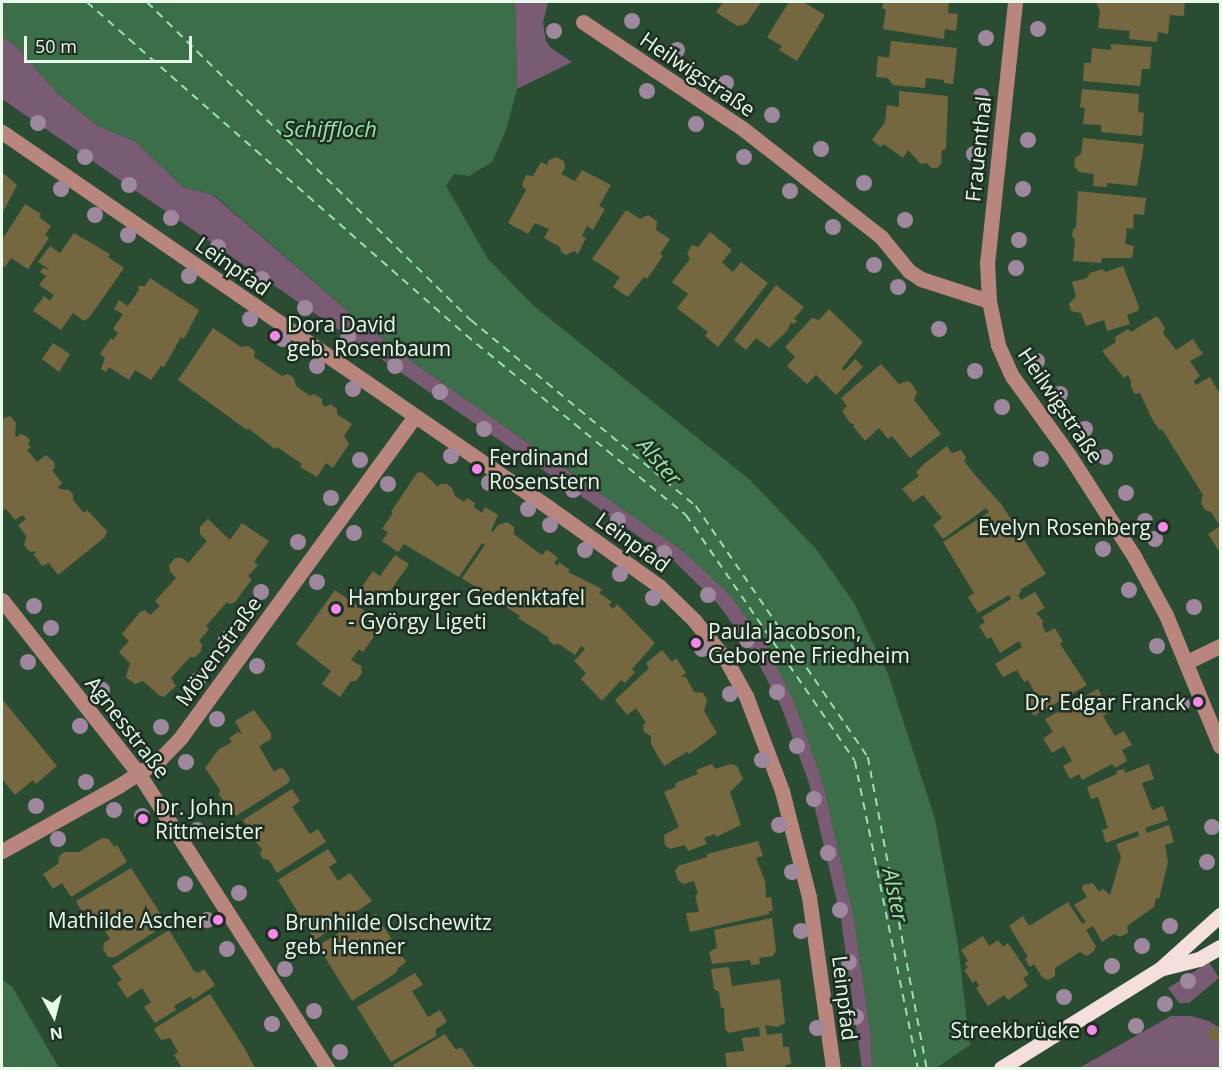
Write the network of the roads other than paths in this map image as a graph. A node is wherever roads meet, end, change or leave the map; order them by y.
1 (1015, 2) edge
2 (583, 22) dead end
3 (2, 132) edge
4 (988, 301) junction
5 (414, 417) junction
6 (2, 600) edge
7 (1221, 646) edge
8 (1187, 662) junction
9 (1221, 746) edge
10 (139, 774) junction
11 (2, 851) edge
12 (1221, 915) edge
13 (1221, 947) edge
14 (1160, 969) junction
15 (327, 1068) edge
16 (833, 1068) edge
17 (1001, 1068) edge

1 - 4 street, Frauenthal
2 - 4 street, Heilwigstraße
3 - 5 street, Leinpfad
4 - 8 street, Heilwigstraße
5 - 10 street, Mövenstraße
5 - 16 street, Leinpfad
6 - 10 street, Agnesstraße
7 - 8 street
8 - 9 street, Heilwigstraße
10 - 11 street, Mövenstraße
10 - 15 street, Agnesstraße
12 - 14 main road
13 - 14 main road
14 - 17 main road

